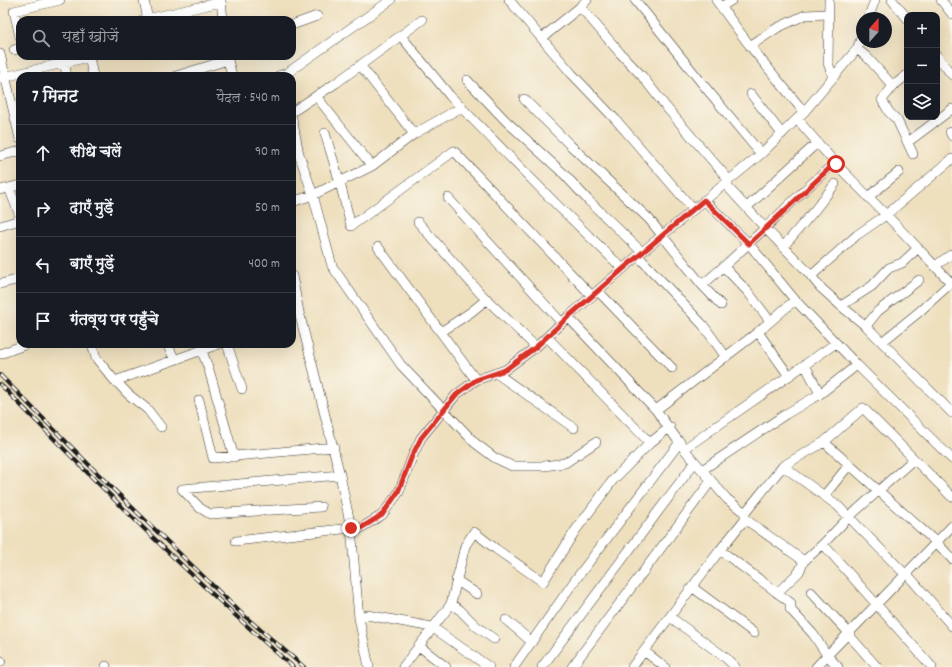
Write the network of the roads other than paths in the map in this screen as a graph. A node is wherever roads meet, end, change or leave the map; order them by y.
1 (60, 0) edge
2 (144, 0) edge
3 (391, 0) edge
4 (509, 0) edge
5 (587, 0) edge
6 (635, 0) edge
7 (732, 0) edge
8 (829, 0) edge
9 (875, 0) edge
10 (892, 0) edge
11 (941, 0) edge
12 (221, 1) edge
13 (718, 3) edge
14 (579, 8) junction
15 (870, 12) edge
16 (828, 14) junction
17 (904, 14) edge
18 (952, 14) edge
19 (146, 16) edge
20 (163, 16) edge
21 (223, 16) edge
22 (317, 16) dead end
23 (16, 20) edge
24 (422, 20) dead end
25 (296, 24) edge
26 (401, 36) junction
27 (542, 38) junction
28 (750, 46) junction
29 (857, 49) joint
30 (0, 54) edge
31 (73, 60) edge
32 (91, 60) edge
33 (221, 60) edge
34 (228, 60) edge
35 (940, 60) edge
36 (64, 62) junction
37 (360, 65) junction
38 (39, 72) edge
39 (65, 72) edge
40 (93, 72) edge
41 (187, 72) edge
42 (231, 72) edge
43 (288, 72) edge
44 (952, 74) edge
45 (16, 75) edge
46 (3, 77) edge
47 (833, 77) junction
48 (904, 77) edge
49 (467, 80) dead end
50 (893, 86) junction
51 (751, 94) dead end
52 (316, 96) junction
53 (524, 99) dead end
54 (462, 108) junction
55 (296, 109) edge
56 (952, 109) edge
57 (804, 112) junction
58 (797, 119) junction
59 (16, 124) edge
60 (325, 133) dead end
61 (414, 134) junction
62 (782, 134) junction
63 (912, 138) dead end
64 (296, 139) edge
65 (818, 143) junction
66 (16, 152) edge
67 (761, 154) junction
68 (913, 154) dead end
69 (0, 156) edge
70 (952, 159) edge
71 (835, 163) junction
72 (372, 166) junction
73 (899, 172) dead end
74 (727, 182) junction
75 (340, 183) junction
76 (835, 184) dead end
77 (16, 186) edge
78 (4, 189) edge
79 (313, 195) junction
80 (868, 197) junction
81 (448, 198) dead end
82 (704, 200) junction
83 (296, 201) edge
84 (747, 207) junction
85 (16, 209) edge
86 (693, 209) junction
87 (886, 215) junction
88 (16, 221) edge
89 (418, 222) dead end
90 (0, 226) edge
91 (765, 228) junction
92 (662, 236) junction
93 (749, 244) junction
94 (378, 247) dead end
95 (783, 247) junction
96 (918, 248) junction
97 (640, 254) junction
98 (952, 254) edge
99 (935, 266) junction
100 (724, 267) junction
101 (623, 269) junction
102 (811, 276) junction
103 (16, 280) edge
104 (919, 280) dead end
105 (952, 283) edge
106 (0, 284) edge
107 (702, 285) junction
108 (595, 294) junction
109 (486, 299) junction
110 (795, 300) junction
111 (721, 305) dead end
112 (841, 306) junction
113 (296, 314) edge
114 (565, 320) junction
115 (770, 321) junction
116 (866, 326) junction
117 (441, 332) junction
118 (758, 332) junction
119 (547, 337) junction
120 (882, 342) junction
121 (836, 343) junction
122 (536, 347) junction
123 (16, 348) edge
124 (93, 348) edge
125 (169, 348) edge
126 (209, 348) edge
127 (228, 348) edge
128 (202, 351) junction
129 (0, 354) edge
130 (726, 357) junction
131 (175, 360) junction
132 (805, 365) junction
133 (857, 365) junction
134 (672, 368) dead end
135 (496, 373) junction
136 (789, 376) junction
137 (115, 380) junction
138 (476, 380) junction
139 (242, 389) dead end
140 (820, 394) junction
141 (199, 400) dead end
142 (444, 410) junction
143 (656, 410) junction
144 (951, 410) edge
145 (161, 427) dead end
146 (670, 427) junction
147 (574, 428) dead end
148 (596, 442) dead end
149 (824, 442) junction
150 (650, 443) junction
151 (682, 446) junction
152 (334, 447) junction
153 (234, 457) junction
154 (914, 459) junction
155 (952, 459) edge
156 (696, 462) junction
157 (849, 465) junction
158 (783, 466) junction
159 (702, 470) junction
160 (340, 475) junction
161 (711, 481) junction
162 (878, 491) junction
163 (824, 496) junction
164 (952, 497) edge
165 (321, 507) dead end
166 (745, 516) junction
167 (849, 517) junction
168 (952, 526) edge
169 (351, 531) junction
170 (236, 541) dead end
171 (936, 542) junction
172 (824, 544) junction
173 (720, 550) junction
174 (952, 559) edge
175 (804, 561) junction
176 (906, 573) junction
177 (456, 580) junction
178 (692, 587) junction
179 (811, 592) dead end
180 (777, 593) junction
181 (477, 594) dead end
182 (451, 604) junction
183 (877, 604) junction
184 (670, 617) junction
185 (359, 618) junction
186 (506, 620) dead end
187 (952, 626) edge
188 (432, 627) junction
189 (754, 633) dead end
190 (848, 633) junction
191 (494, 639) dead end
192 (532, 642) junction
193 (419, 646) junction
194 (644, 651) junction
195 (827, 655) junction
196 (405, 666) edge
197 (369, 667) edge
198 (446, 667) edge
199 (489, 667) edge
200 (514, 667) edge
201 (542, 667) edge
202 (572, 667) edge
203 (632, 667) edge
204 (665, 667) edge
205 (735, 667) edge
206 (816, 667) edge
207 (838, 667) edge
208 (877, 667) edge
209 (932, 667) edge

1 - 23 street
2 - 19 street
3 - 43 street
4 - 27 street
5 - 14 street
6 - 67 street
7 - 13 street
8 - 16 street
9 - 15 street
10 - 17 street
11 - 18 street
12 - 20 street
12 - 21 street
13 - 28 street
14 - 27 street
14 - 74 street
16 - 28 street
16 - 47 street
22 - 25 street
24 - 26 street
26 - 37 street
26 - 54 street
27 - 86 street
28 - 57 street
29 - 47 street
29 - 50 street
30 - 46 street
31 - 36 street
32 - 40 street
33 - 41 street
34 - 42 street
35 - 44 street
36 - 38 street
36 - 39 street
37 - 52 street
37 - 61 street
45 - 46 street
46 - 59 street
47 - 57 street
48 - 50 street
49 - 97 street
50 - 68 street
51 - 62 street
52 - 55 street
52 - 72 street
53 - 92 street
54 - 61 street
54 - 101 street
56 - 63 street
57 - 58 street
58 - 62 street
58 - 65 street
60 - 75 street
61 - 72 street
62 - 67 street
64 - 79 street
65 - 71 street
65 - 84 street
66 - 69 street
67 - 74 street
70 - 87 street
71 - 80 street
71 - 91 street
72 - 75 street
73 - 80 street
74 - 82 street
74 - 84 street
75 - 79 street
75 - 108 street
76 - 95 street
77 - 78 street
78 - 85 street
79 - 83 street
79 - 142 street
80 - 87 street
81 - 114 street
82 - 86 street
82 - 93 street
84 - 91 street
86 - 92 street
87 - 96 street
87 - 102 street
88 - 90 street
89 - 109 street
91 - 93 street
91 - 95 street
92 - 97 street
92 - 107 street
93 - 100 street
93 - 110 street
94 - 117 street
95 - 102 street
96 - 99 street
96 - 112 street
97 - 101 street
97 - 130 street
98 - 99 street
99 - 105 street
100 - 107 street
100 - 115 street
101 - 108 street
102 - 112 street
103 - 106 street
104 - 116 street
105 - 120 street
107 - 111 street
108 - 114 street
108 - 134 street
109 - 117 street
109 - 122 street
110 - 115 street
110 - 121 street
112 - 116 street
113 - 152 street
114 - 119 street
114 - 143 street
115 - 118 street
116 - 120 street
117 - 138 street
118 - 130 street
118 - 136 street
119 - 122 street
119 - 150 street
120 - 144 street
121 - 132 street
121 - 133 street
122 - 135 street
123 - 129 street
124 - 137 street
125 - 131 street
126 - 128 street
127 - 139 street
128 - 131 street
128 - 153 street
130 - 143 street
131 - 137 street
132 - 136 street
132 - 140 street
133 - 140 street
133 - 155 street
135 - 138 street
135 - 147 street
136 - 151 street
137 - 145 street
138 - 142 street
140 - 159 street
141 - 153 street
142 - 148 street
142 - 169 street
143 - 146 street
146 - 150 street
146 - 151 street
149 - 154 street
149 - 157 street
149 - 158 street
150 - 177 street
151 - 156 street
151 - 192 street
152 - 153 street
152 - 160 street
154 - 162 street
154 - 164 street
156 - 159 street
156 - 201 street
157 - 162 street
157 - 163 street
158 - 163 street
158 - 166 street
159 - 161 street
160 - 165 street
160 - 169 street
161 - 166 street
161 - 202 street
162 - 167 street
162 - 171 street
163 - 167 street
166 - 173 street
166 - 175 street
167 - 172 street
167 - 176 street
168 - 171 street
169 - 170 street
169 - 185 street
171 - 174 street
171 - 176 street
172 - 175 street
172 - 183 street
173 - 178 street
173 - 180 street
175 - 180 street
176 - 183 street
176 - 187 street
177 - 181 street
177 - 182 street
178 - 184 street
178 - 189 street
179 - 190 street
180 - 195 street
182 - 188 street
182 - 191 street
183 - 190 street
183 - 209 street
184 - 194 street
184 - 205 street
185 - 188 street
185 - 197 street
186 - 192 street
188 - 193 street
188 - 199 street
190 - 195 street
190 - 208 street
192 - 200 street
193 - 196 street
193 - 198 street
194 - 203 street
194 - 204 street
195 - 206 street
195 - 207 street

